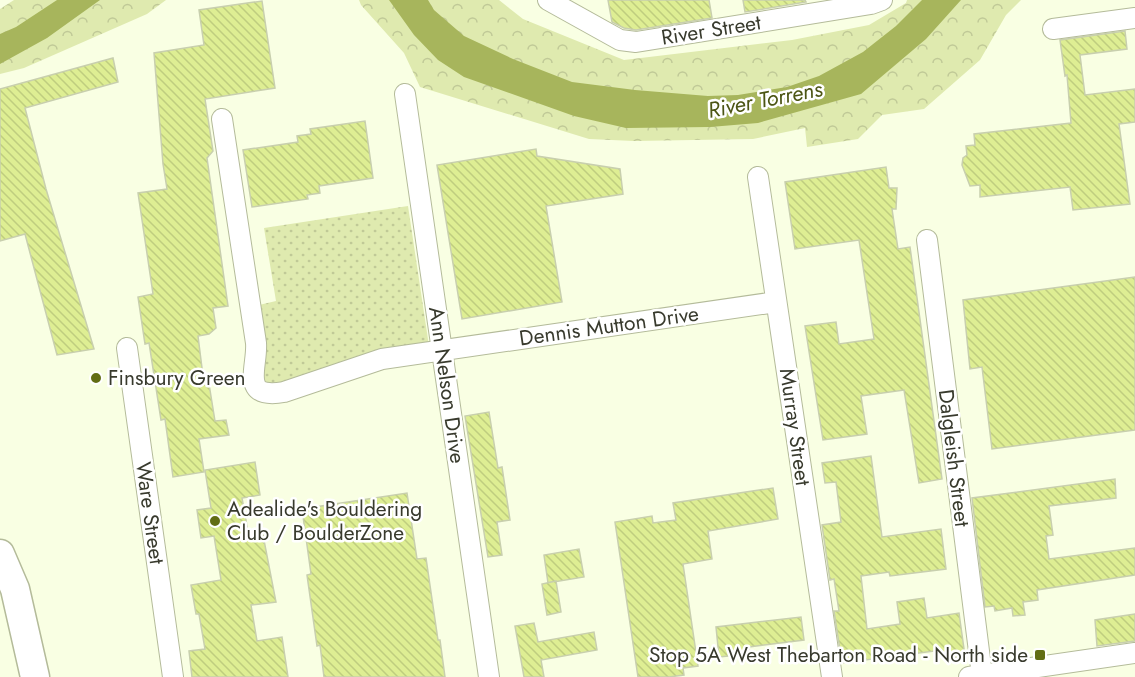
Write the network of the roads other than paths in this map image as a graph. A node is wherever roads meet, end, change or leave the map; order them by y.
1 (548, 0) edge
2 (882, 0) edge
3 (1135, 18) edge
4 (1053, 29) dead end
5 (405, 94) dead end
6 (222, 118) dead end
7 (758, 177) dead end
8 (927, 240) dead end
9 (776, 302) junction
10 (127, 348) dead end
11 (442, 350) junction
12 (0, 554) edge
13 (1135, 653) edge
14 (1012, 674) edge
15 (975, 676) edge
16 (35, 677) edge
17 (173, 677) edge
18 (489, 677) edge
19 (832, 677) edge

1 - 2 street, River Street
3 - 4 street
5 - 11 street, Ann Nelson Drive
6 - 11 street, Dennis Mutton Drive
7 - 9 street, Murray Street
8 - 15 street, Dalgleish Street
9 - 11 street, Dennis Mutton Drive
9 - 19 street, Murray Street
10 - 17 street, Ware Street
11 - 18 street, Ann Nelson Drive
12 - 16 highway
13 - 14 street
14 - 15 street

